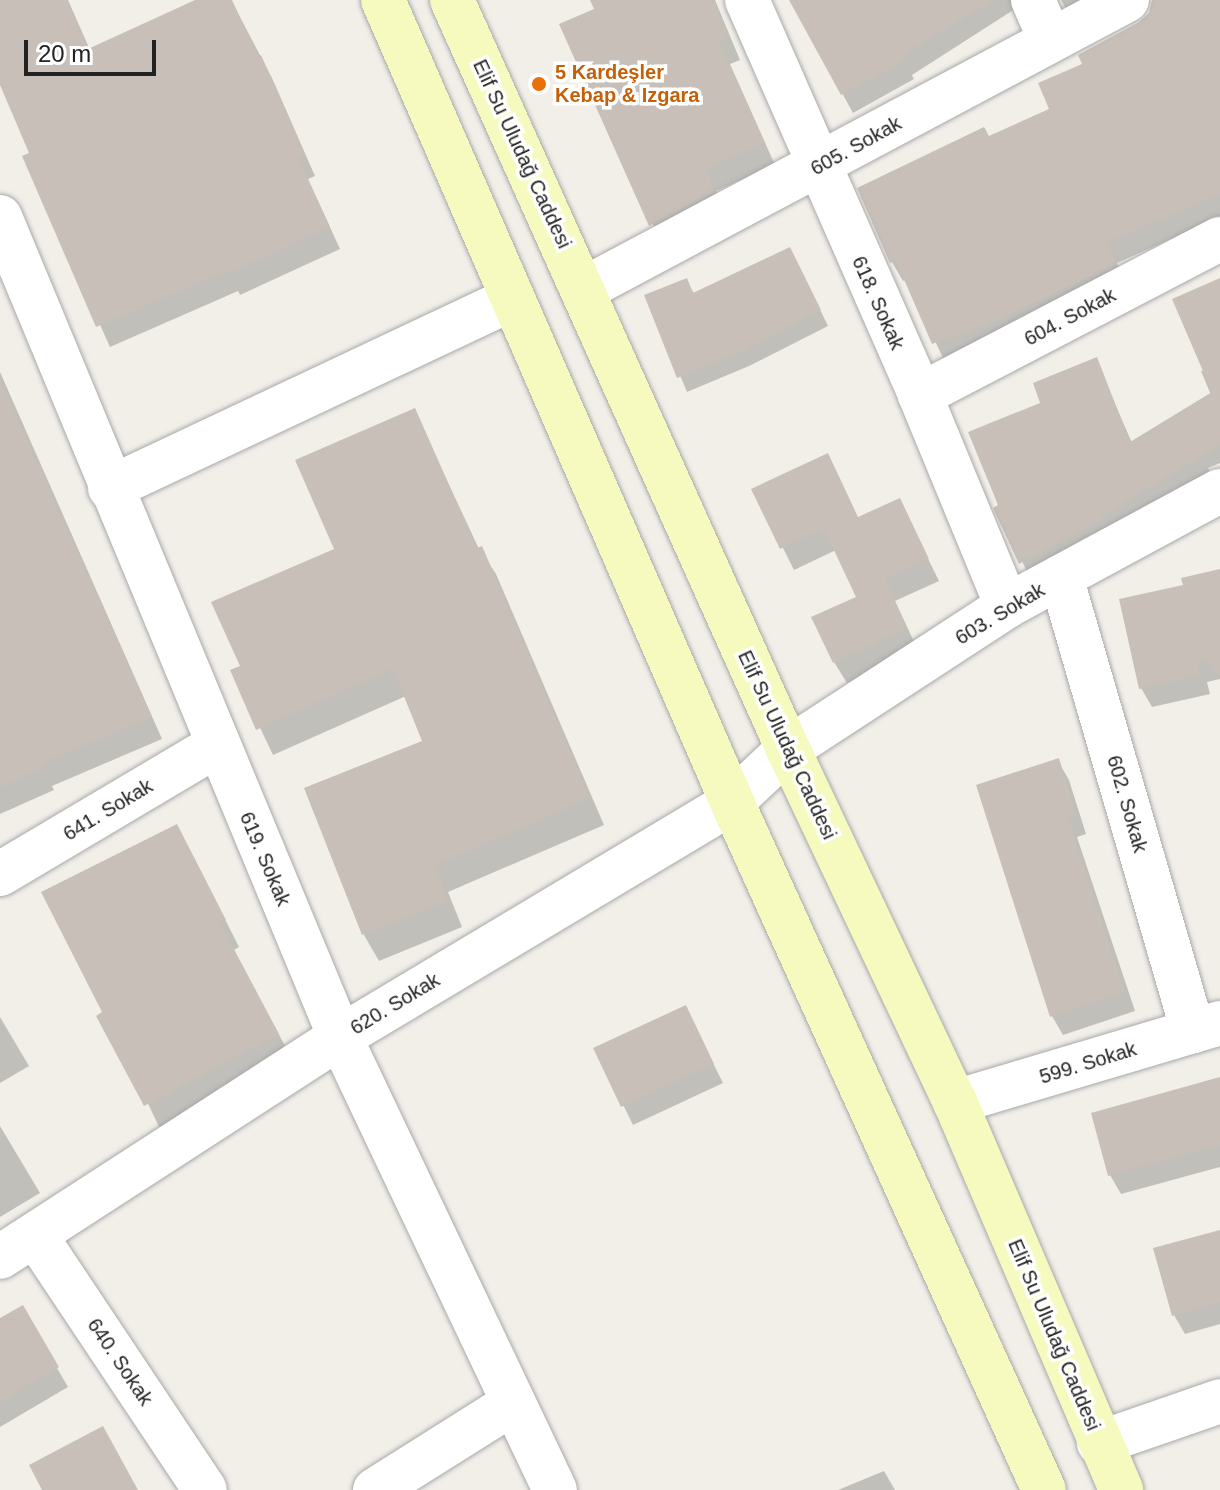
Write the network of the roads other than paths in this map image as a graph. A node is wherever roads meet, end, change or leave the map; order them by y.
1 (383, 0) edge
2 (452, 0) edge
3 (747, 0) edge
4 (1033, 0) edge
5 (1127, 0) edge
6 (1050, 39) junction
7 (818, 167) junction
8 (0, 217) edge
9 (1220, 239) edge
10 (584, 289) junction
11 (511, 299) junction
12 (920, 395) junction
13 (110, 488) junction
14 (1220, 491) edge
15 (1061, 577) junction
16 (1007, 606) junction
17 (217, 745) junction
18 (788, 749) junction
19 (732, 802) junction
20 (0, 874) edge
21 (1206, 1027) edge
22 (340, 1037) junction
23 (955, 1102) junction
24 (18, 1246) edge
25 (1220, 1401) edge
26 (513, 1403) junction
27 (1099, 1443) junction
28 (205, 1490) edge
29 (375, 1490) edge
30 (555, 1490) edge
31 (1044, 1490) edge
32 (1121, 1490) edge

1 - 11 main road
2 - 10 main road, Elif Su Uludağ Caddesi
3 - 7 street, 618. Sokak
4 - 6 street
5 - 6 street, 605. Sokak
6 - 7 street, 605. Sokak
7 - 10 street, 605. Sokak
7 - 12 street, 618. Sokak
8 - 13 street, 619. Sokak
9 - 12 street, 604. Sokak
10 - 18 main road, Elif Su Uludağ Caddesi
11 - 13 street
11 - 19 main road
12 - 16 street, 618. Sokak
13 - 17 street, 619. Sokak
14 - 15 street, 603. Sokak
15 - 16 street, 603. Sokak
15 - 21 street, 602. Sokak
16 - 18 street, 603. Sokak
17 - 20 street, 641. Sokak
17 - 22 street, 619. Sokak
18 - 19 street, 620. Sokak
18 - 23 main road, Elif Su Uludağ Caddesi
19 - 22 street, 620. Sokak
19 - 31 main road
21 - 23 street, 599. Sokak
22 - 24 street, 620. Sokak
22 - 26 street, 619. Sokak
23 - 27 main road, Elif Su Uludağ Caddesi
24 - 28 street, 640. Sokak
25 - 27 street
26 - 29 street
26 - 30 street, 619. Sokak
27 - 32 main road, Elif Su Uludağ Caddesi

